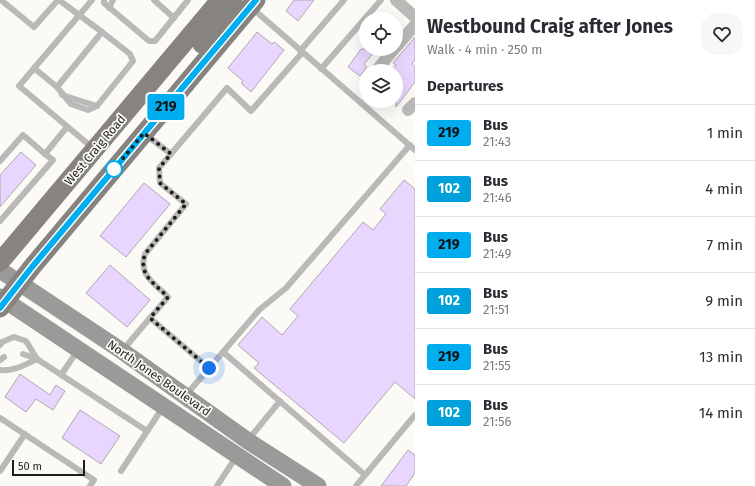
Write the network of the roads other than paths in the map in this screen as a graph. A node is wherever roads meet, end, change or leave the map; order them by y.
1 (1, 0) edge
2 (59, 0) edge
3 (92, 0) edge
4 (104, 0) edge
5 (113, 0) edge
6 (154, 0) edge
7 (188, 0) edge
8 (220, 0) edge
9 (344, 0) edge
10 (381, 0) edge
11 (396, 0) edge
12 (247, 2) edge
13 (109, 8) junction
14 (79, 15) junction
15 (415, 16) edge
16 (174, 18) junction
17 (415, 25) edge
18 (102, 32) junction
19 (403, 39) edge
20 (301, 52) junction
21 (388, 56) edge
22 (382, 64) edge
23 (34, 68) junction
24 (321, 69) junction
25 (57, 87) junction
26 (67, 127) junction
27 (144, 133) junction
28 (413, 148) edge
29 (95, 150) junction
30 (45, 154) junction
31 (171, 154) junction
32 (0, 161) edge
33 (0, 221) edge
34 (0, 262) edge
35 (0, 270) edge
36 (19, 283) junction
37 (2, 302) edge
38 (150, 318) junction
39 (0, 345) edge
40 (78, 350) junction
41 (122, 351) junction
42 (223, 352) junction
43 (23, 354) dead end
44 (37, 359) junction
45 (209, 368) junction
46 (0, 370) edge
47 (62, 375) junction
48 (185, 396) junction
49 (280, 401) junction
50 (163, 407) junction
51 (415, 416) edge
52 (0, 418) edge
53 (147, 431) junction
54 (24, 434) junction
55 (248, 441) junction
56 (237, 456) junction
57 (0, 471) edge
58 (121, 471) dead end
59 (365, 475) junction
60 (90, 486) edge
61 (217, 486) edge
62 (283, 486) edge
63 (318, 486) edge
64 (356, 486) edge

1 - 2 lane
2 - 14 lane
3 - 14 lane
4 - 13 lane
5 - 13 lane
6 - 16 lane
7 - 16 lane
8 - 29 main road, West Craig Road
9 - 20 lane
10 - 24 lane
11 - 15 street
12 - 20 lane
12 - 27 main road
13 - 16 lane
14 - 18 lane
14 - 23 lane
17 - 19 street
18 - 25 lane
18 - 25 lane
20 - 24 lane
20 - 31 lane
21 - 22 street
23 - 25 lane
23 - 26 lane
24 - 28 lane
26 - 29 lane
26 - 30 lane
27 - 31 lane
27 - 36 main road
28 - 42 lane
29 - 34 main road, West Craig Road
30 - 32 lane
30 - 33 lane
31 - 38 lane
35 - 36 main road, North Jones Boulevard
36 - 37 main road
36 - 41 main road, North Jones Boulevard
37 - 40 main road, North Jones Boulevard
38 - 41 lane
38 - 45 lane
39 - 44 lane
40 - 47 lane
40 - 50 main road, North Jones Boulevard
41 - 48 main road, North Jones Boulevard
42 - 45 lane
42 - 49 lane
43 - 44 lane
44 - 46 lane
44 - 47 lane
45 - 48 lane
47 - 53 lane
48 - 55 main road, North Jones Boulevard
49 - 55 lane
49 - 59 lane
50 - 53 lane
50 - 56 main road, North Jones Boulevard
51 - 59 lane
52 - 54 lane
53 - 58 lane
54 - 57 lane
54 - 60 lane
55 - 56 main road
55 - 63 main road, North Jones Boulevard
56 - 61 lane
56 - 62 main road, North Jones Boulevard
59 - 64 lane

